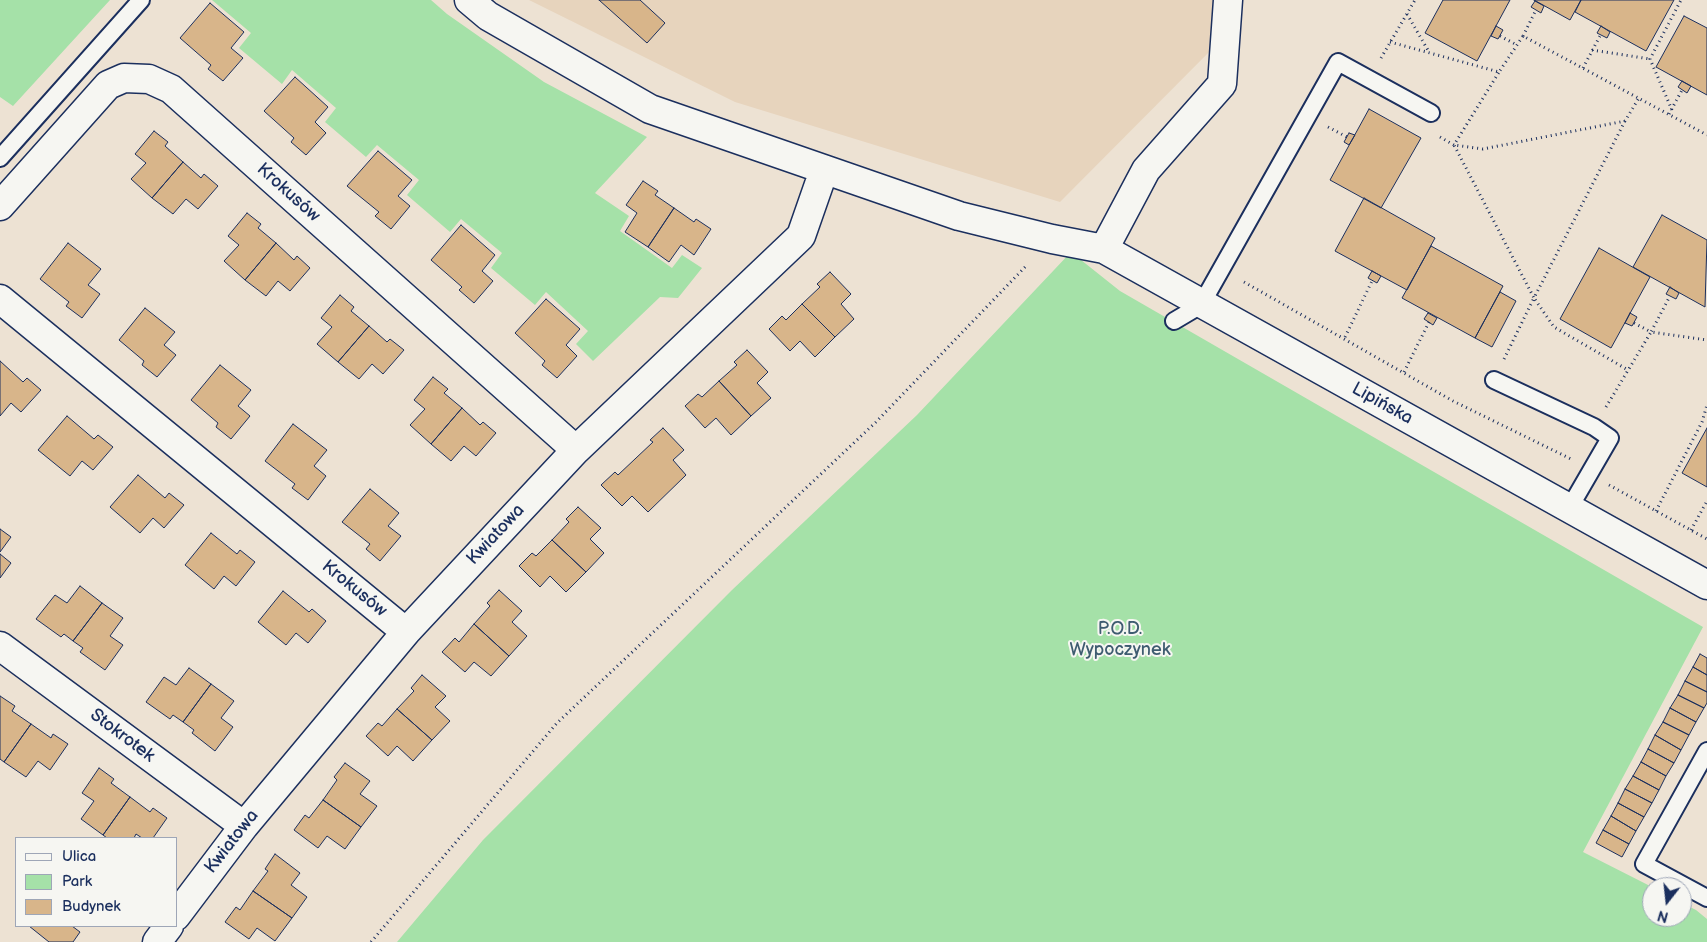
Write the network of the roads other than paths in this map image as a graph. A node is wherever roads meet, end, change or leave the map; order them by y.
1 (142, 0) edge
2 (469, 0) edge
3 (1228, 0) edge
4 (1430, 113) dead end
5 (0, 158) edge
6 (824, 170) junction
7 (0, 206) edge
8 (1104, 250) junction
9 (0, 299) edge
10 (1201, 305) junction
11 (1174, 322) dead end
12 (1494, 380) road end
13 (576, 450) junction
14 (1570, 507) junction
15 (1707, 585) edge
16 (406, 632) junction
17 (0, 646) edge
18 (1706, 754) edge
19 (244, 826) junction
20 (1707, 898) edge
21 (178, 913) edge
22 (168, 927) edge
23 (157, 942) edge

1 - 5 lane
2 - 6 street, Lipińska
3 - 8 street
4 - 10 lane
6 - 8 street, Lipińska
6 - 13 street, Kwiatowa
7 - 13 street, Krokusów
8 - 10 street, Lipińska
9 - 16 street, Krokusów
10 - 11 lane
10 - 14 street, Lipińska
12 - 14 lane
13 - 16 street, Kwiatowa
14 - 15 street, Lipińska
16 - 19 street, Kwiatowa
17 - 19 street, Stokrotek
18 - 20 lane
19 - 21 street, Kwiatowa
22 - 23 street

